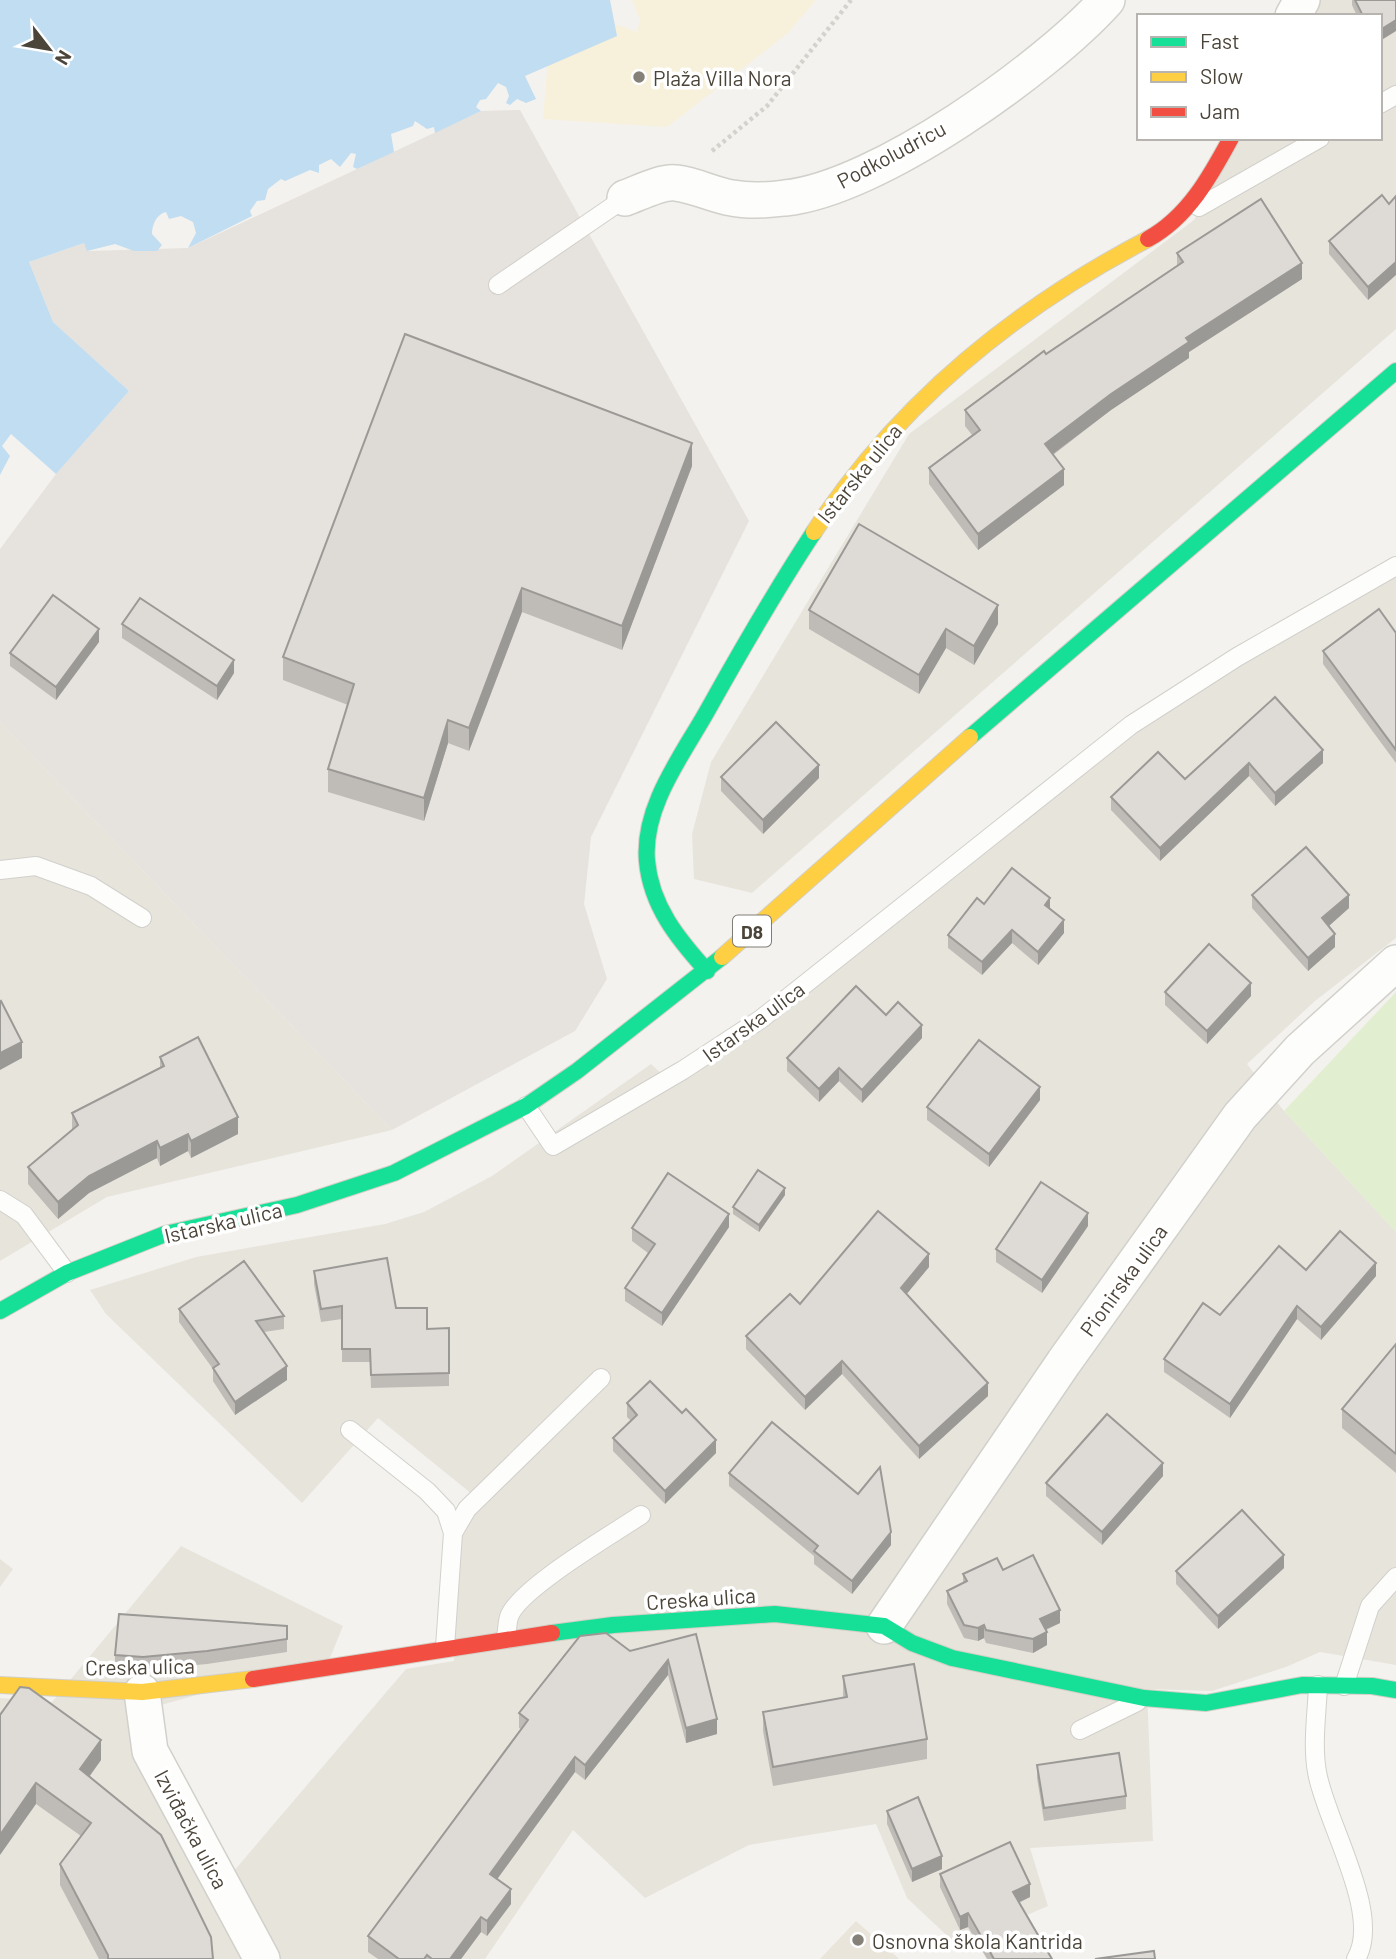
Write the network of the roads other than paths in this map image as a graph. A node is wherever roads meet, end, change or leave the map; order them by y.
1 (1107, 0) edge
2 (1230, 140) edge
3 (1317, 140) edge
4 (625, 198) joint
5 (1175, 221) junction
6 (498, 285) dead end
7 (1396, 371) edge
8 (1396, 566) edge
9 (0, 870) edge
10 (142, 918) dead end
11 (1396, 963) edge
12 (707, 971) junction
13 (526, 1106) junction
14 (0, 1200) edge
15 (67, 1273) junction
16 (0, 1311) edge
17 (601, 1378) dead end
18 (350, 1430) dead end
19 (641, 1516) dead end
20 (453, 1533) junction
21 (1396, 1577) edge
22 (884, 1626) junction
23 (506, 1639) junction
24 (445, 1647) junction
25 (0, 1685) edge
26 (1318, 1685) junction
27 (1344, 1686) junction
28 (1396, 1690) edge
29 (142, 1692) junction
30 (1144, 1698) junction
31 (1080, 1730) dead end
32 (262, 1959) edge
33 (1356, 1959) edge

1 - 4 street, Podkoludricu
2 - 5 street
3 - 5 lane, Istarska ulica
4 - 6 lane
5 - 12 street, Istarska ulica
7 - 12 street, Istarska ulica / D8
8 - 13 lane, Istarska ulica
9 - 10 lane
11 - 22 street, Pionirska ulica
12 - 13 street, Istarska ulica / D8
13 - 15 street, Istarska ulica / D8
14 - 15 lane
15 - 16 street, Istarska ulica / D8
17 - 20 lane
18 - 20 lane
19 - 23 lane
20 - 24 lane
21 - 27 lane
22 - 23 street, Creska ulica
22 - 30 street, Creska ulica
23 - 24 street, Creska ulica
24 - 29 street, Creska ulica
25 - 29 street, Creska ulica
26 - 27 street, Creska ulica
26 - 30 street, Creska ulica
26 - 33 lane
27 - 28 street, Creska ulica
29 - 32 street, Izviđačka ulica
30 - 31 lane

